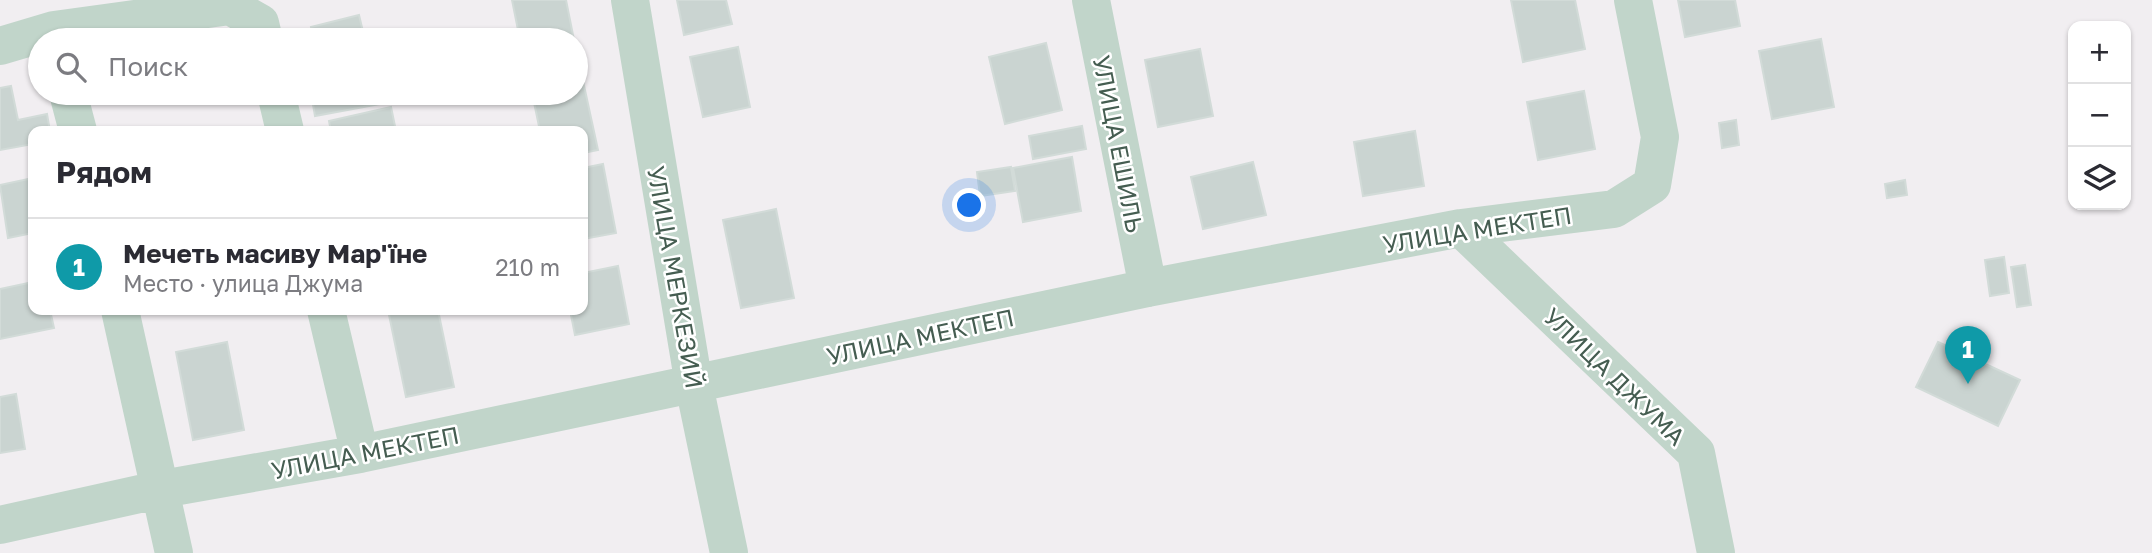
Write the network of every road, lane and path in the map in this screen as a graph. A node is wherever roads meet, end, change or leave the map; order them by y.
1 (630, 0) edge
2 (1090, 0) edge
3 (1633, 0) edge
4 (53, 24) edge
5 (261, 28) edge
6 (28, 34) edge
7 (0, 46) edge
8 (71, 105) edge
9 (279, 105) edge
10 (77, 126) edge
11 (284, 126) edge
12 (1461, 228) junction
13 (1148, 288) junction
14 (121, 315) edge
15 (327, 315) edge
16 (694, 385) junction
17 (360, 454) junction
18 (162, 489) junction
19 (0, 525) edge
20 (174, 553) edge
21 (729, 553) edge
22 (1716, 553) edge

1 - 16 street, УЛИЦА МЕРКЕЗИЙ
2 - 13 street, УЛИЦА ЕШИЛЬ
3 - 12 street, УЛИЦА МЕКТЕП
4 - 5 street
6 - 7 street
8 - 10 street
9 - 11 street
12 - 13 street, УЛИЦА МЕКТЕП
12 - 22 street, УЛИЦА ДЖУМА
13 - 16 street, УЛИЦА МЕКТЕП
14 - 18 street
15 - 17 street
16 - 17 street, УЛИЦА МЕКТЕП
16 - 21 street, УЛИЦА МЕРКЕЗИЙ
17 - 18 street, УЛИЦА МЕКТЕП
18 - 19 street, УЛИЦА МЕКТЕП
18 - 20 street

